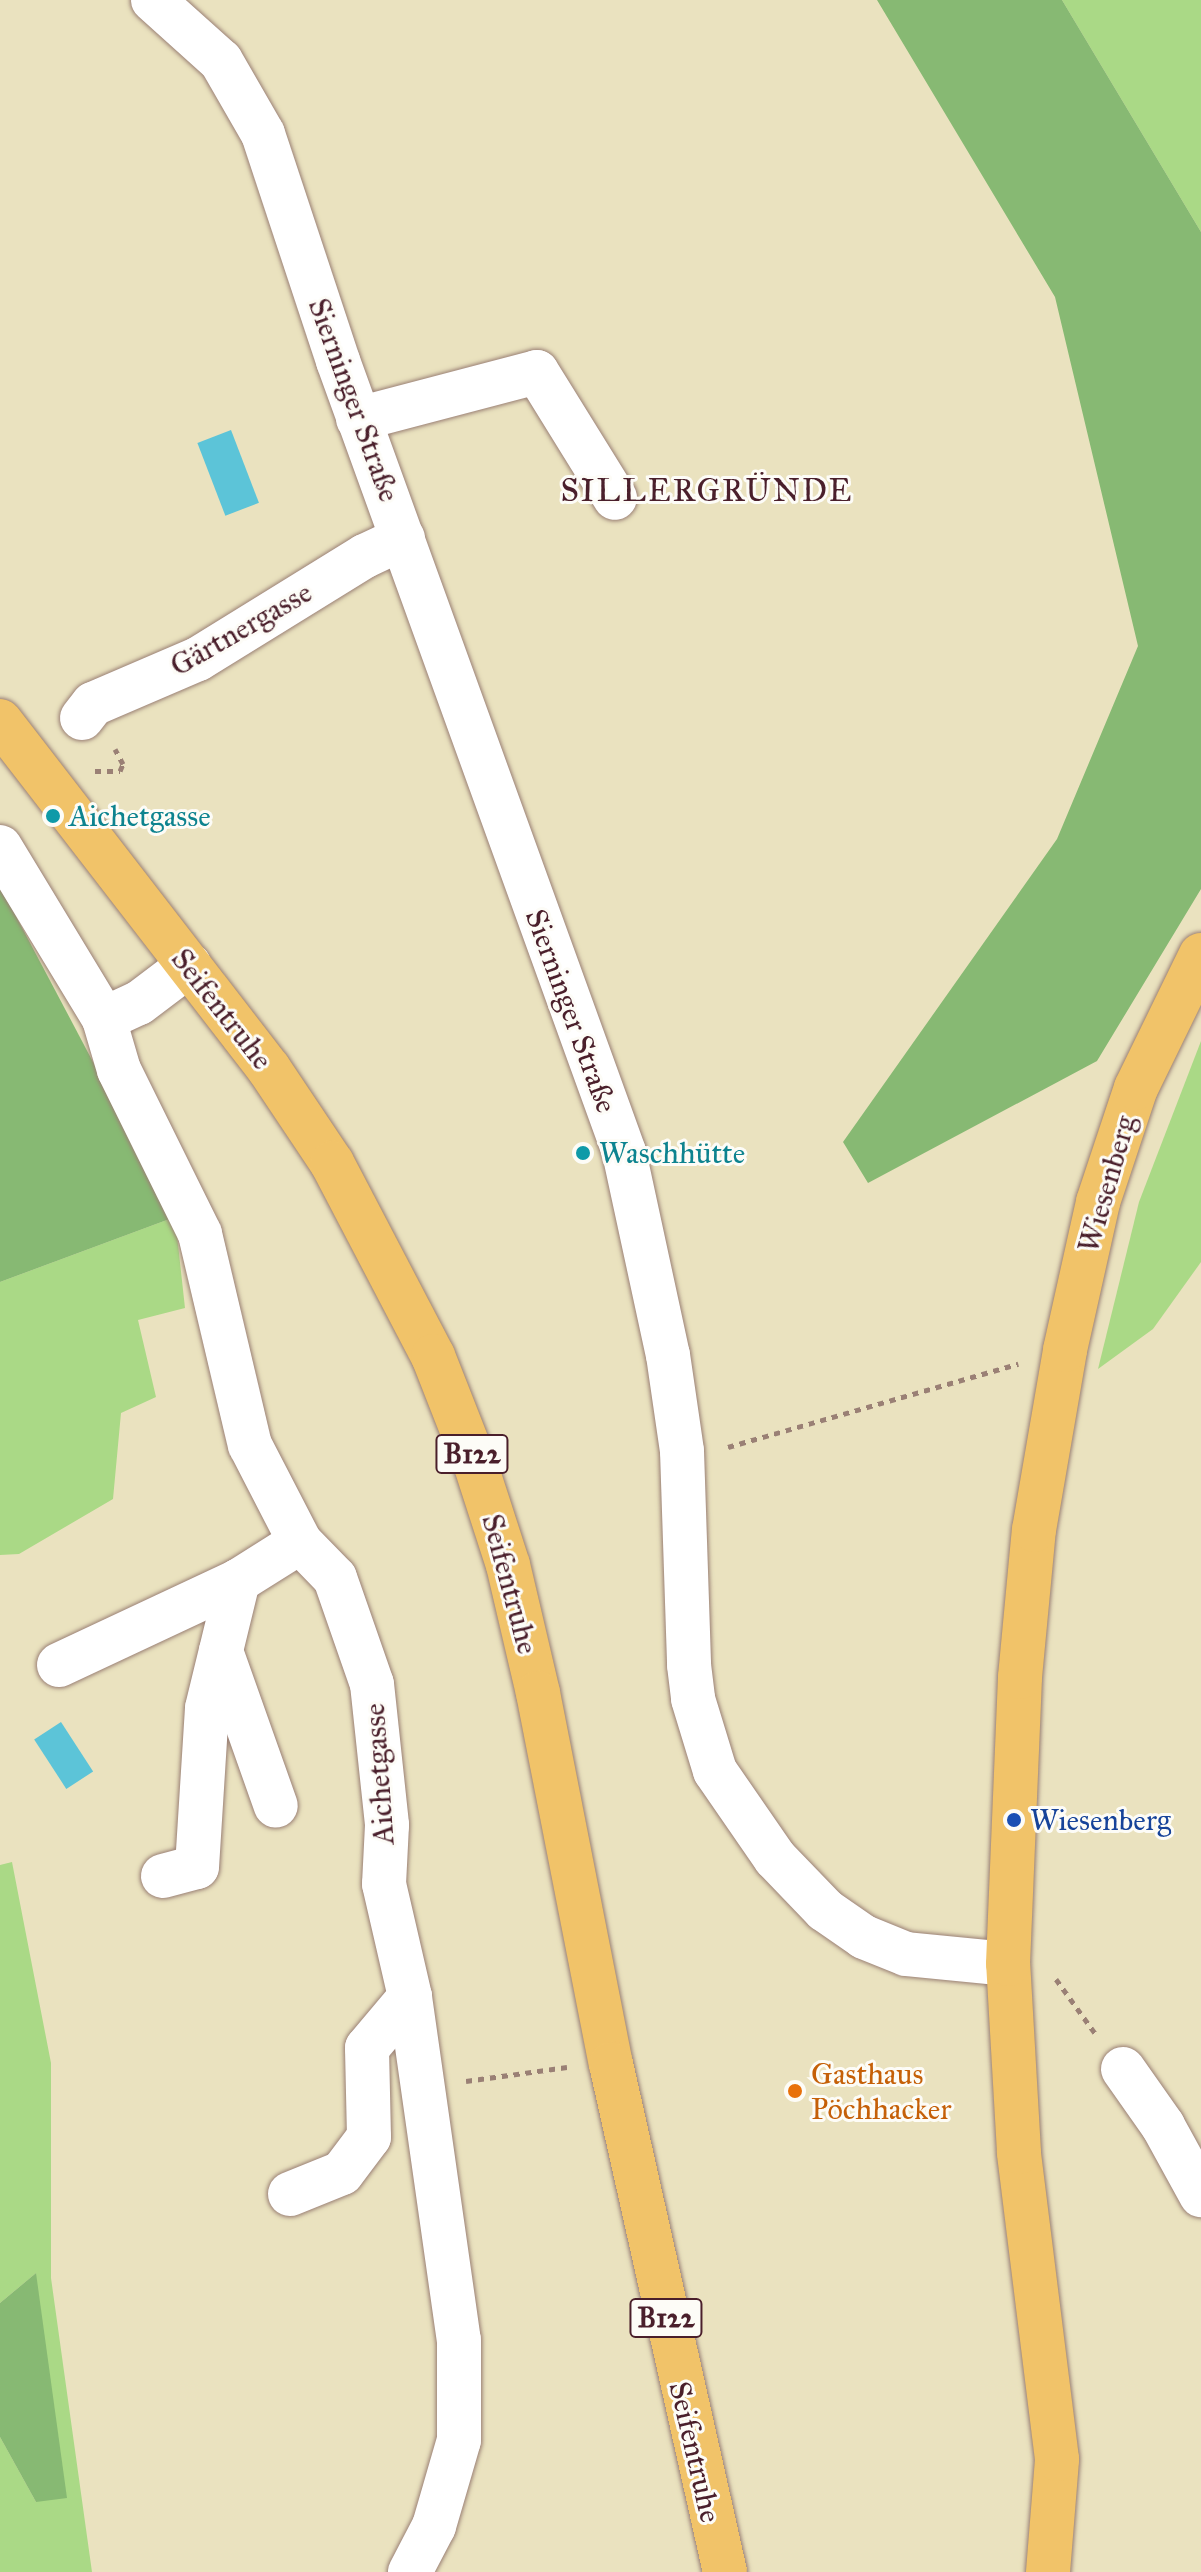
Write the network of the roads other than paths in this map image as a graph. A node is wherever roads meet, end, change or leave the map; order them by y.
1 (153, 0) edge
2 (358, 419) junction
3 (615, 498) dead end
4 (403, 538) junction
5 (82, 718) dead end
6 (0, 721) edge
7 (0, 847) edge
8 (1201, 955) edge
9 (189, 965) junction
10 (104, 1019) junction
11 (300, 1542) junction
12 (238, 1581) junction
13 (221, 1651) junction
14 (59, 1665) dead end
15 (276, 1806) dead end
16 (163, 1876) dead end
17 (1008, 1964) junction
18 (410, 1997) junction
19 (1123, 2069) road end
20 (290, 2194) dead end
21 (1201, 2195) edge
22 (410, 2572) edge
23 (725, 2572) edge
24 (1048, 2572) edge

1 - 2 street, Sierninger Straße
2 - 3 street
2 - 4 street, Sierninger Straße
4 - 5 street, Gärtnergasse
4 - 17 street, Sierninger Straße
6 - 9 main road, Seifentruhe / B122
7 - 10 street, Aichetgasse
8 - 17 main road, Wiesenberg
9 - 10 street
9 - 23 main road, Seifentruhe / B122
10 - 11 street, Aichetgasse
11 - 12 street
11 - 18 street, Aichetgasse
12 - 13 street
12 - 14 street
13 - 15 street
13 - 16 street
17 - 24 main road, Wiesenberg
18 - 20 street
18 - 22 street, Aichetgasse
19 - 21 street

